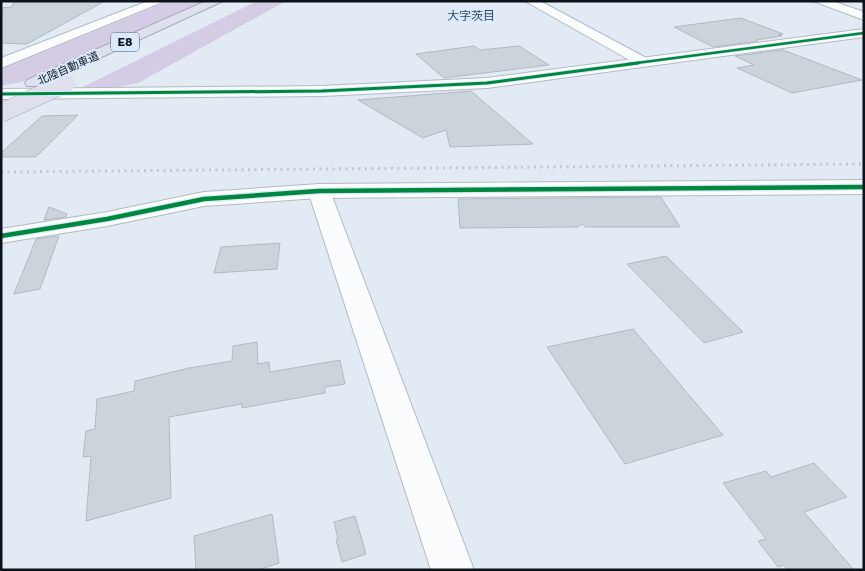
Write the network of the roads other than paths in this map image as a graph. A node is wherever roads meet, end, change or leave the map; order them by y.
1 (159, 1) edge
2 (217, 1) edge
3 (531, 1) edge
4 (819, 1) edge
5 (231, 5) dead end
6 (864, 16) edge
7 (864, 33) edge
8 (1, 63) edge
9 (645, 63) junction
10 (1, 96) edge
11 (1, 113) edge
12 (864, 188) edge
13 (319, 191) junction
14 (1, 236) edge
15 (453, 570) edge

1 - 8 street
2 - 10 highway, 北陸自動車道 / E8
3 - 9 street
4 - 6 street
5 - 11 highway, 北陸自動車道 / E8, bridge
7 - 9 street
9 - 10 street
12 - 13 street
13 - 14 street
13 - 15 street

